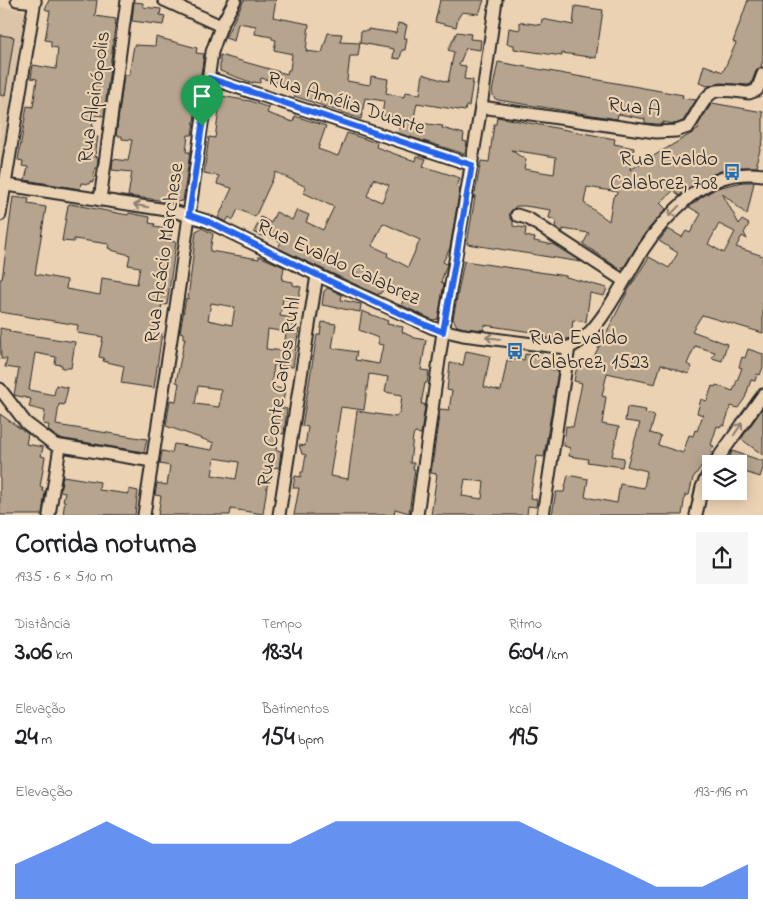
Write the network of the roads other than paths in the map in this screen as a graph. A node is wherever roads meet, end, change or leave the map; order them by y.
1 (17, 0) edge
2 (127, 0) edge
3 (164, 0) edge
4 (235, 0) edge
5 (496, 0) edge
6 (35, 1) edge
7 (221, 26) junction
8 (209, 78) junction
9 (761, 79) edge
10 (481, 107) junction
11 (472, 165) junction
12 (763, 175) edge
13 (3, 185) edge
14 (100, 200) junction
15 (0, 215) edge
16 (189, 215) junction
17 (518, 215) dead end
18 (317, 275) junction
19 (624, 281) junction
20 (443, 332) junction
21 (569, 347) junction
22 (0, 389) edge
23 (763, 396) edge
24 (60, 447) junction
25 (720, 455) edge
26 (152, 461) junction
27 (702, 487) edge
28 (49, 515) edge
29 (144, 515) edge
30 (279, 515) edge
31 (417, 515) edge
32 (543, 515) edge
33 (696, 515) edge

1 - 6 street
2 - 14 street, Rua Alpinópolis
3 - 7 street
4 - 7 street, Rua Acácio Marchese
5 - 10 street
6 - 13 street
7 - 8 street, Rua Acácio Marchese
8 - 11 street, Rua Amélia Duarte
8 - 16 street, Rua Acácio Marchese
9 - 10 street, Rua A
10 - 11 street
11 - 20 street
12 -> 19 street
13 - 14 street, Rua Evaldo Calabrez
13 - 15 street
16 -> 14 street, Rua Evaldo Calabrez
16 - 18 street, Rua Evaldo Calabrez
16 - 26 street, Rua Acácio Marchese
17 - 19 street
18 - 20 street, Rua Evaldo Calabrez
18 - 30 street, Rua Conte Carlos Ruhl
19 - 21 street
21 -> 20 street, Rua Evaldo Calabrez
20 - 31 street
21 - 32 street
22 - 24 street
25 -> 23 street
24 - 26 street
24 - 28 street
26 - 29 street, Rua Acácio Marchese
27 - 33 street

